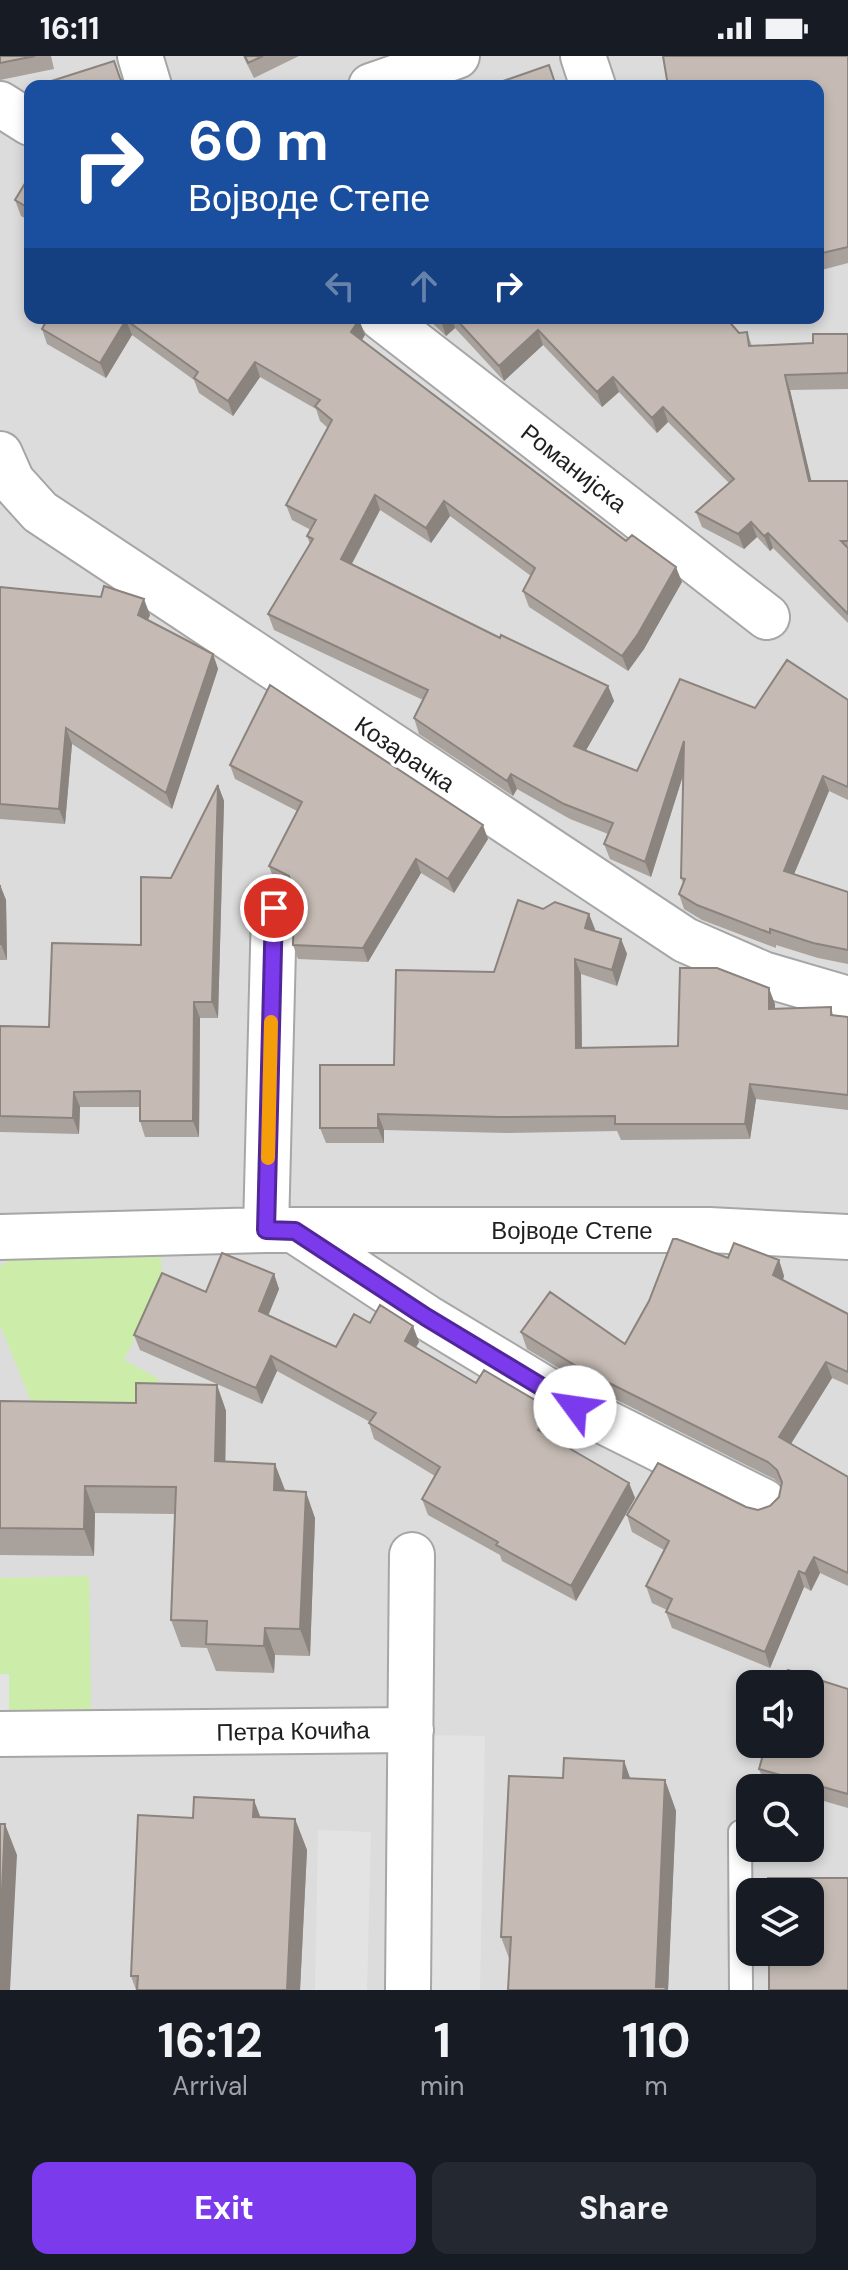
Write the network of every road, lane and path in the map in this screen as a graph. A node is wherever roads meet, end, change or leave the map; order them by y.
1 (140, 56) edge
2 (457, 56) edge
3 (583, 56) edge
4 (147, 80) edge
5 (388, 80) edge
6 (591, 80) edge
7 (0, 104) edge
8 (24, 119) edge
9 (390, 324) edge
10 (0, 454) edge
11 (767, 617) dead end
12 (274, 908) dead end
13 (848, 999) edge
14 (280, 1230) junction
15 (0, 1237) edge
16 (848, 1237) edge
17 (763, 1501) dead end
18 (412, 1555) dead end
19 (411, 1730) junction
20 (0, 1734) edge
21 (740, 1862) edge
22 (408, 1990) edge
23 (741, 1990) edge

1 - 4 street
2 - 5 street
3 - 6 street
7 - 8 street
9 - 11 street, Романијска
10 - 13 street, Козарачка
12 - 14 street
14 - 15 street, Војводе Степе
14 - 16 street, Војводе Степе
14 - 17 street
18 - 19 street
19 - 20 street, Петра Кочића
19 - 22 street
21 - 23 lane

